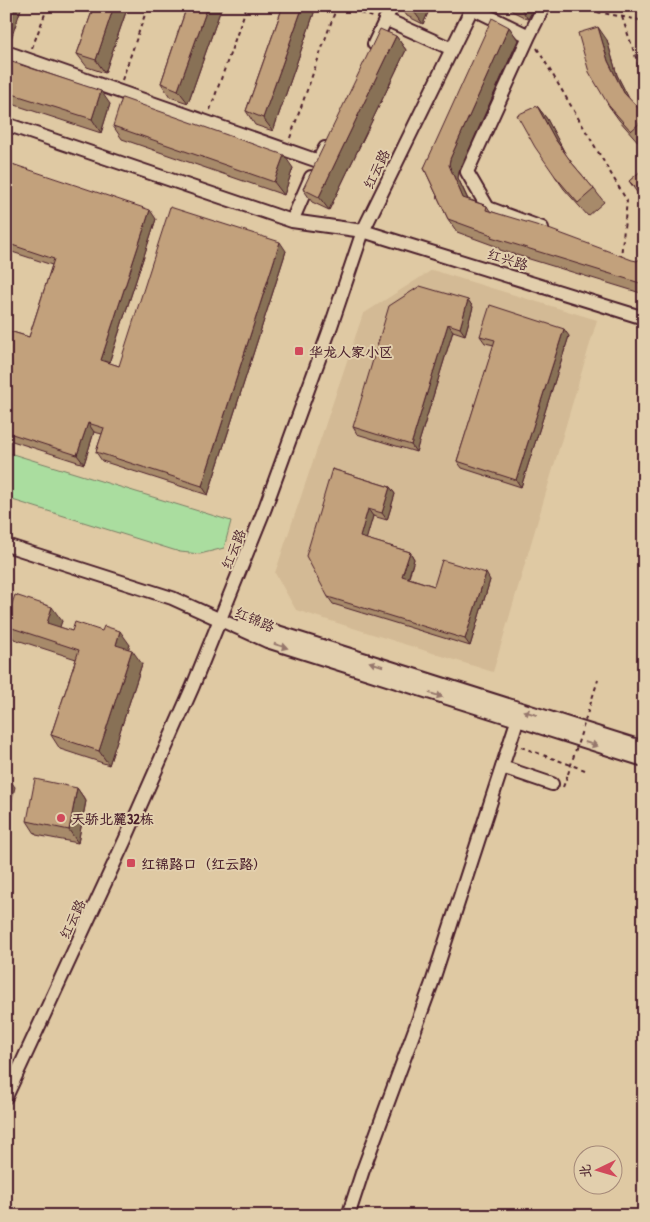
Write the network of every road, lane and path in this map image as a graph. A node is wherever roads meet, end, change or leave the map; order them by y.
1 (48, 6) edge
2 (148, 6) edge
3 (247, 6) edge
4 (337, 6) edge
5 (392, 6) edge
6 (544, 6) edge
7 (566, 6) edge
8 (473, 7) edge
9 (346, 8) edge
10 (622, 17) junction
11 (385, 20) junction
12 (644, 21) edge
13 (530, 36) junction
14 (452, 50) junction
15 (6, 52) edge
16 (368, 56) edge
17 (28, 60) junction
18 (644, 81) edge
19 (118, 91) junction
20 (206, 122) junction
21 (6, 124) edge
22 (331, 135) edge
23 (286, 150) junction
24 (318, 161) junction
25 (292, 221) junction
26 (363, 231) junction
27 (552, 232) edge
28 (621, 257) edge
29 (644, 318) edge
30 (6, 545) edge
31 (220, 621) junction
32 (598, 680) dead end
33 (517, 720) junction
34 (521, 747) dead end
35 (644, 748) edge
36 (644, 760) edge
37 (502, 767) junction
38 (585, 770) dead end
39 (568, 774) dead end
40 (552, 784) dead end
41 (6, 1097) edge
42 (348, 1216) edge

1 - 17 path
2 - 19 path
3 - 20 path
4 - 9 path
4 - 23 path
5 - 11 street
6 - 13 street
7 - 10 path
8 - 13 street
8 - 14 street, 红云路
9 - 11 path
10 - 12 path
10 - 18 path
11 - 14 street
11 - 16 street
13 - 27 street
13 - 28 path
14 - 26 street, 红云路
15 - 17 street
17 - 19 street
19 - 20 street
20 - 23 street
21 - 25 street, 红兴路
22 - 24 street
23 - 24 street
24 - 25 street
25 - 26 street, 红兴路
26 - 29 street, 红兴路
26 - 31 street, 红云路
30 - 31 street
31 -> 33 street, 红锦路
35 -> 31 street, 红锦路
31 - 41 street, 红云路
32 - 39 path, bridge
33 -> 36 street, 红锦路
33 - 37 street
34 - 38 path
37 - 40 street
37 - 42 street

